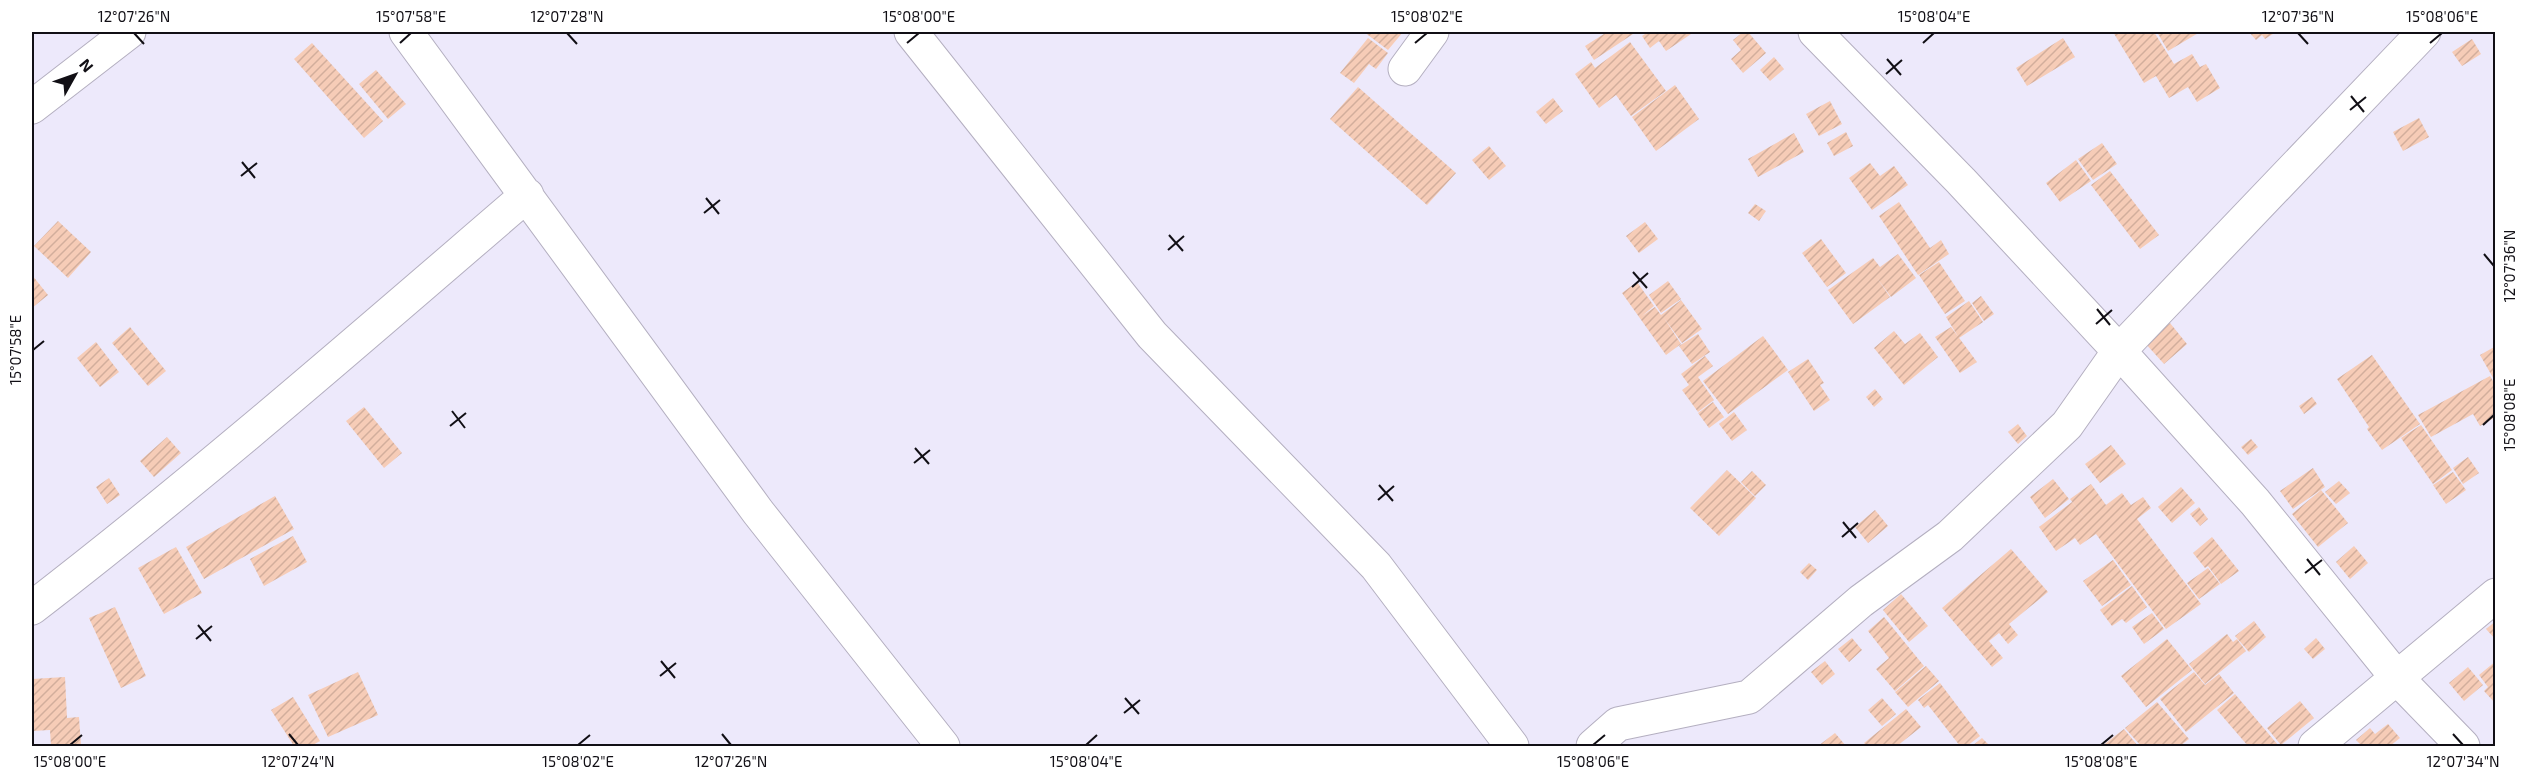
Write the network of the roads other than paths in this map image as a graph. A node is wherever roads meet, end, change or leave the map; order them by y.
1 (129, 32) edge
2 (406, 32) edge
3 (911, 32) edge
4 (1432, 32) edge
5 (1815, 32) edge
6 (2424, 32) edge
7 (1405, 69) dead end
8 (32, 107) edge
9 (527, 195) junction
10 (2119, 351) junction
11 (2496, 595) edge
12 (32, 608) edge
13 (2398, 679) junction
14 (943, 747) edge
15 (1512, 747) edge
16 (1593, 747) edge
17 (2315, 747) edge
18 (2463, 747) edge

1 - 8 street
2 - 9 street
3 - 15 street
4 - 7 street
5 - 10 street
6 - 10 street
9 - 12 street
9 - 14 street
10 - 13 street
10 - 16 street
11 - 13 street
13 - 17 street
13 - 18 street

